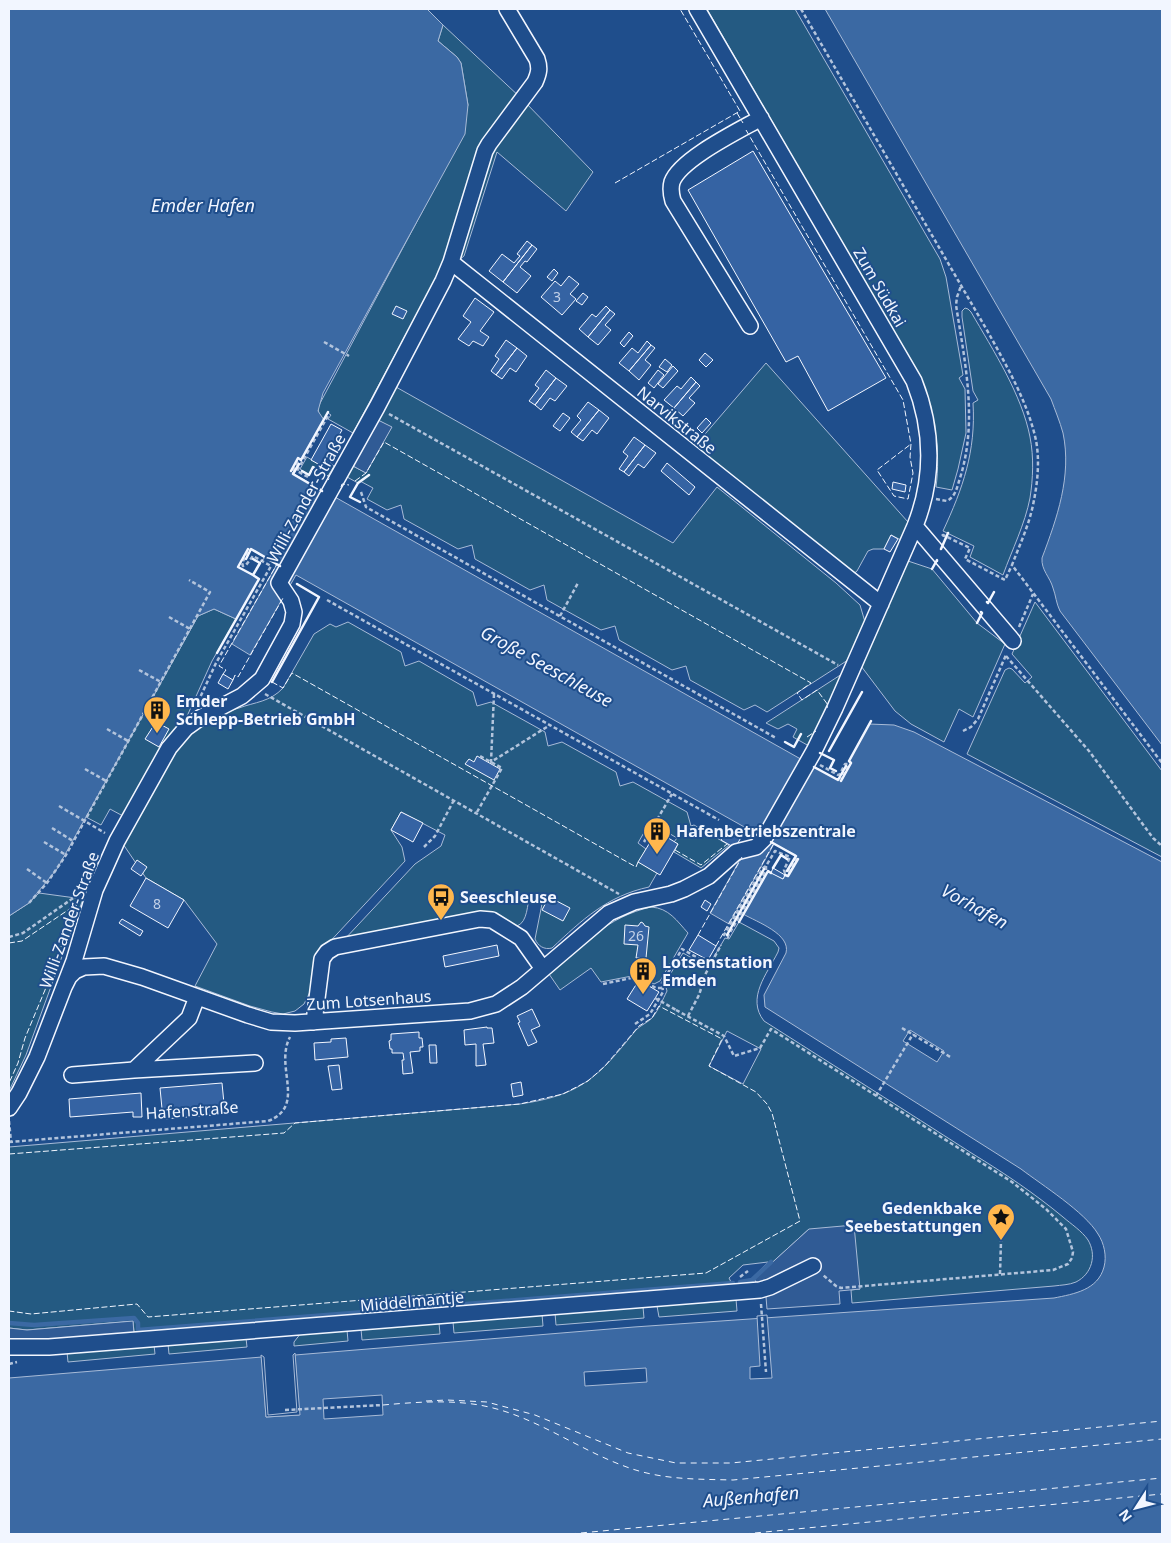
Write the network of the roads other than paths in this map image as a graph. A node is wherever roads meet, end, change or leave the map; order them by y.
1 (507, 9) edge
2 (698, 9) edge
3 (761, 118) junction
4 (451, 262) junction
5 (750, 326) dead end
6 (915, 526) junction
7 (881, 604) junction
8 (1013, 641) road end
9 (808, 762) joint
10 (543, 969) junction
11 (64, 987) junction
12 (197, 997) junction
13 (314, 1022) junction
14 (255, 1063) dead end
15 (134, 1070) junction
16 (72, 1075) dead end
17 (9, 1108) edge
18 (813, 1266) road end
19 (9, 1347) edge

1 - 4 street, Willi-Zander-Straße
2 - 3 street, Zum Südkai
3 - 5 street
3 - 6 street, Zum Südkai
4 - 7 street, Narvikstraße
4 - 11 street, Willi-Zander-Straße
6 - 7 street, Zum Südkai
6 - 8 street
7 - 9 street, Zum Südkai
9 - 10 street, Zum Lotsenhaus
10 - 13 street, Zum Lotsenhaus
10 - 13 street
11 - 12 street, Zum Lotsenhaus
11 - 17 street, Willi-Zander-Straße
12 - 13 street, Zum Lotsenhaus
12 - 15 street
14 - 15 street
15 - 16 street
18 - 19 street, Middelmantje

